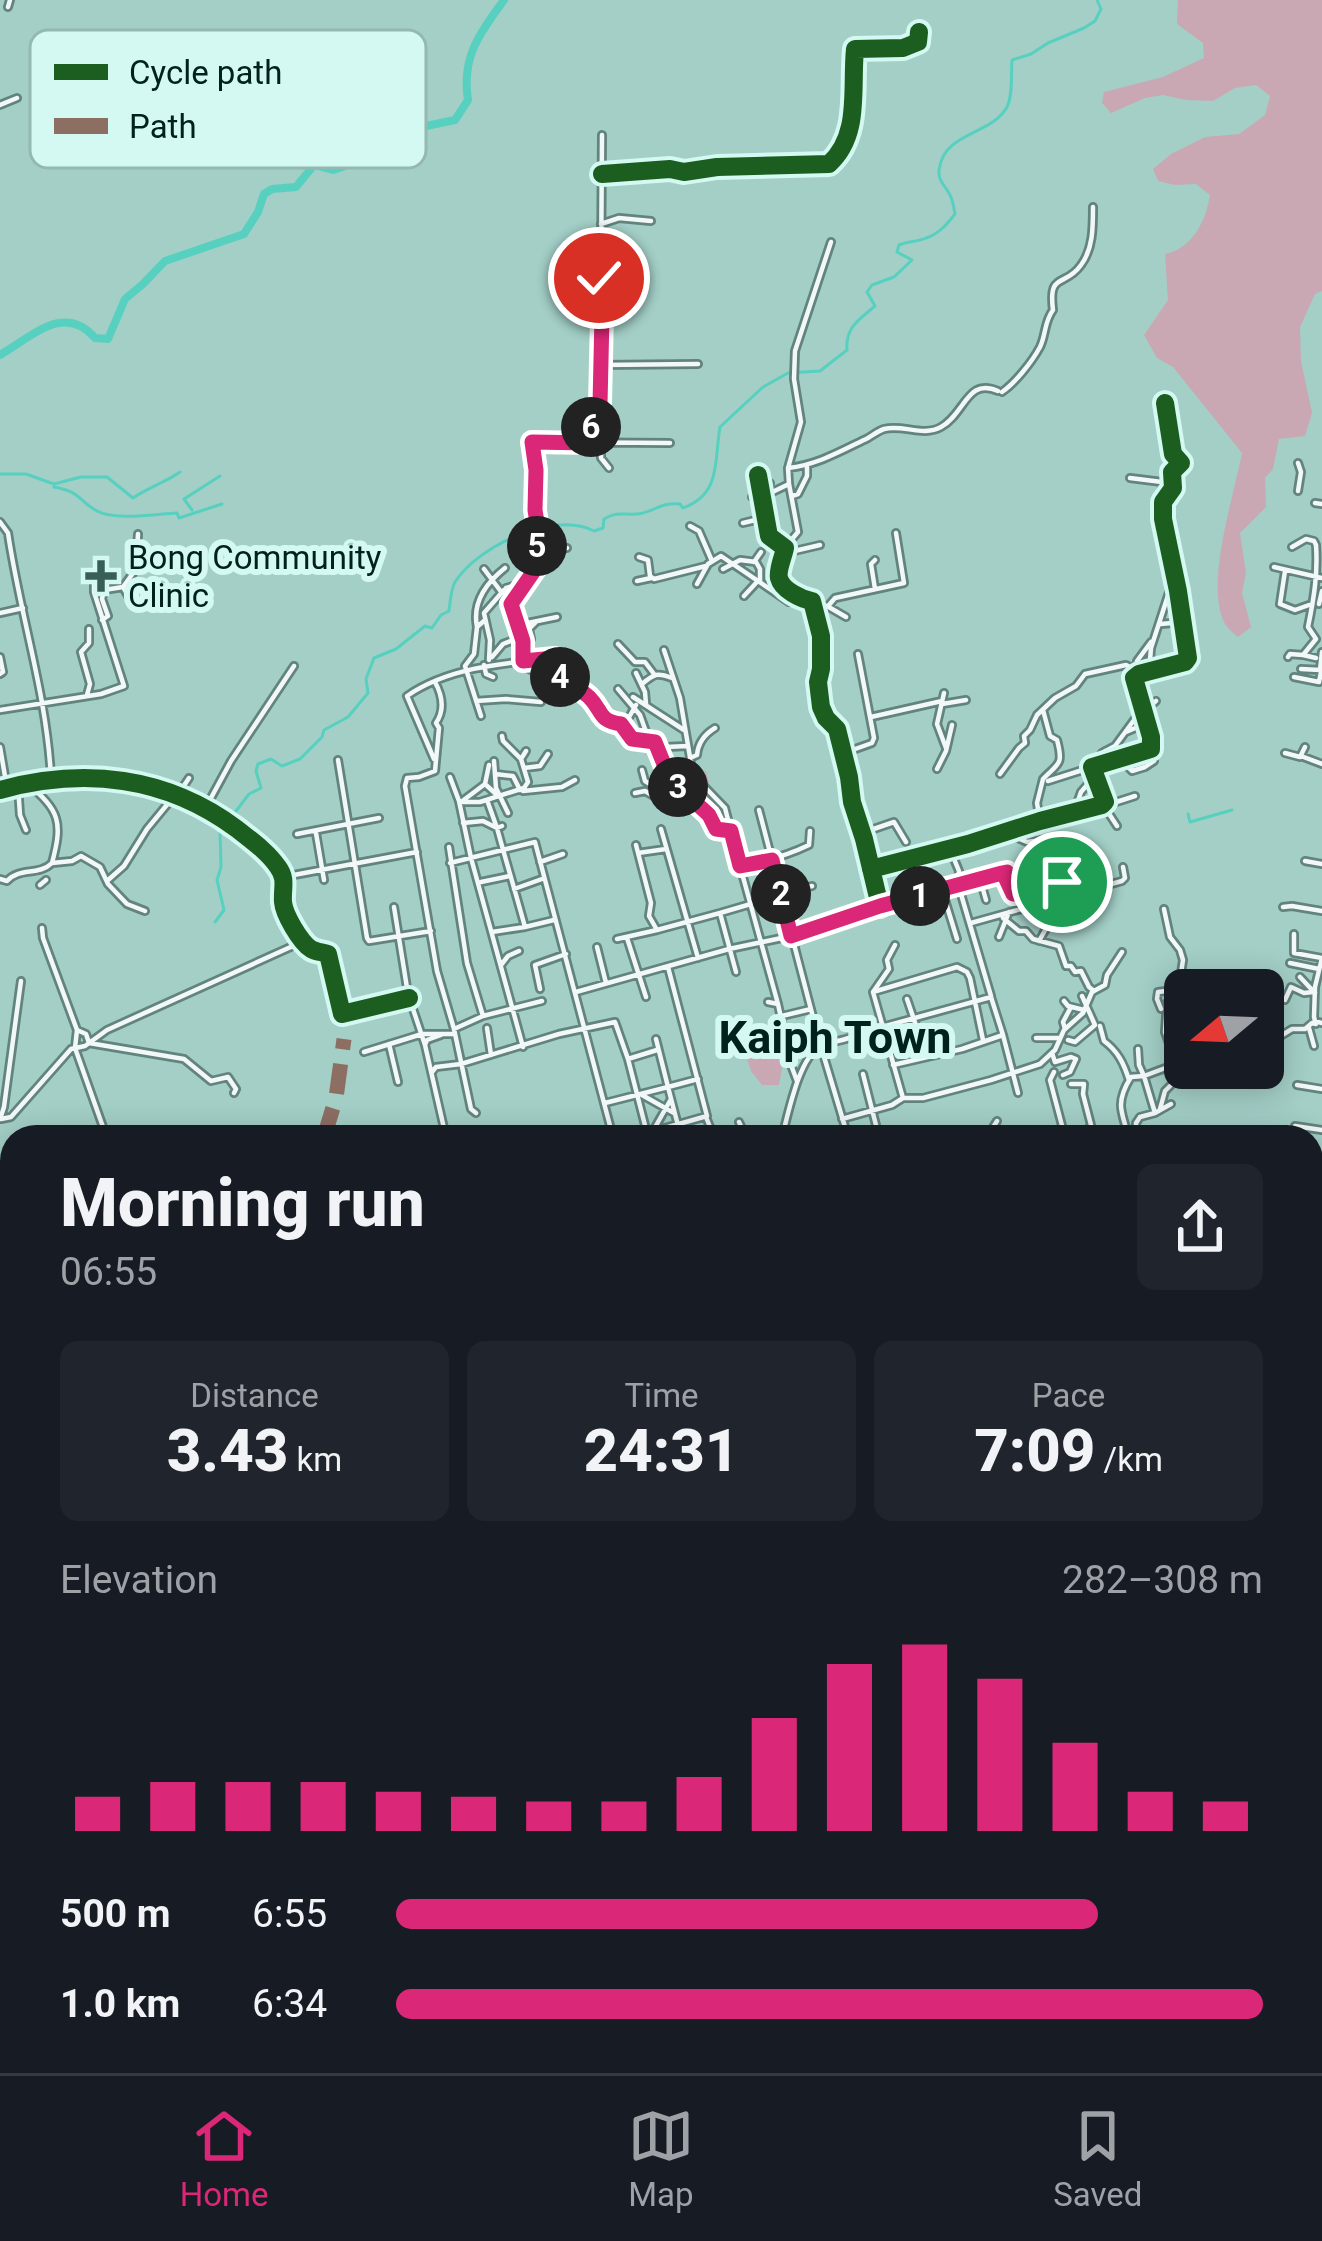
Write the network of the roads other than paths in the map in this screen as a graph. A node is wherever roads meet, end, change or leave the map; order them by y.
1 (919, 32) dead end
2 (17, 98) dead end
3 (0, 105) edge
4 (602, 135) dead end
5 (602, 174) junction
6 (1093, 207) dead end
7 (651, 221) dead end
8 (602, 224) junction
9 (831, 242) dead end
10 (698, 364) dead end
11 (600, 365) junction
12 (1165, 403) dead end
13 (670, 442) dead end
14 (595, 443) junction
15 (1298, 463) dead end
16 (807, 466) junction
17 (609, 468) dead end
18 (788, 468) junction
19 (758, 475) dead end
20 (1130, 478) dead end
21 (789, 484) junction
22 (760, 488) junction
23 (1298, 491) dead end
24 (792, 496) junction
25 (752, 497) dead end
26 (762, 497) junction
27 (1163, 502) junction
28 (764, 518) junction
29 (0, 522) edge
30 (743, 523) dead end
31 (690, 526) dead end
32 (798, 532) junction
33 (896, 533) dead end
34 (138, 534) dead end
35 (820, 545) dead end
36 (568, 548) dead end
37 (803, 548) junction
38 (1292, 548) dead end
39 (748, 549) dead end
40 (785, 549) junction
41 (536, 550) junction
42 (761, 551) dead end
43 (639, 557) dead end
44 (745, 560) junction
45 (874, 560) dead end
46 (1172, 561) junction
47 (754, 562) junction
48 (145, 563) dead end
49 (733, 563) junction
50 (709, 564) junction
51 (1274, 567) dead end
52 (505, 568) dead end
53 (136, 569) junction
54 (484, 569) dead end
55 (723, 569) dead end
56 (1285, 571) junction
57 (650, 578) junction
58 (1320, 578) edge
59 (96, 579) dead end
60 (491, 580) junction
61 (637, 581) dead end
62 (759, 582) junction
63 (524, 584) junction
64 (697, 584) dead end
65 (123, 587) junction
66 (875, 589) junction
67 (504, 590) junction
68 (744, 596) dead end
69 (1319, 599) edge
70 (802, 600) junction
71 (132, 603) dead end
72 (511, 604) junction
73 (826, 606) junction
74 (22, 608) junction
75 (814, 610) junction
76 (0, 613) edge
77 (1301, 613) dead end
78 (1310, 616) junction
79 (557, 617) dead end
80 (846, 617) dead end
81 (102, 620) junction
82 (485, 620) junction
83 (536, 622) junction
84 (1182, 622) junction
85 (518, 626) junction
86 (477, 627) junction
87 (89, 628) dead end
88 (1156, 631) junction
89 (522, 639) junction
90 (618, 644) dead end
91 (664, 650) dead end
92 (1320, 653) edge
93 (858, 654) dead end
94 (1303, 656) junction
95 (0, 657) edge
96 (1288, 657) dead end
97 (489, 660) junction
98 (516, 662) junction
99 (294, 666) dead end
100 (483, 666) junction
101 (1301, 669) dead end
102 (504, 670) dead end
103 (467, 671) junction
104 (533, 671) dead end
105 (1149, 672) junction
106 (1320, 672) edge
107 (636, 673) dead end
108 (0, 674) edge
109 (654, 674) junction
110 (493, 677) dead end
111 (1294, 677) dead end
112 (672, 678) junction
113 (1134, 678) junction
114 (436, 682) junction
115 (642, 684) junction
116 (123, 687) junction
117 (617, 688) dead end
118 (944, 693) dead end
119 (87, 694) junction
120 (127, 699) dead end
121 (966, 700) dead end
122 (1156, 700) dead end
123 (476, 701) junction
124 (42, 702) junction
125 (541, 702) dead end
126 (638, 702) junction
127 (942, 703) junction
128 (0, 710) edge
129 (1043, 710) junction
130 (1142, 712) junction
131 (481, 716) dead end
132 (871, 718) junction
133 (1147, 723) junction
134 (952, 725) dead end
135 (624, 727) junction
136 (715, 728) dead end
137 (684, 730) junction
138 (1121, 734) junction
139 (502, 736) dead end
140 (652, 741) junction
141 (687, 746) junction
142 (0, 747) edge
143 (1305, 747) dead end
144 (946, 748) junction
145 (526, 751) dead end
146 (1105, 751) junction
147 (844, 753) junction
148 (1285, 753) dead end
149 (548, 754) dead end
150 (1301, 756) junction
151 (689, 758) junction
152 (521, 759) junction
153 (338, 760) dead end
154 (1120, 760) junction
155 (1154, 761) dead end
156 (436, 762) junction
157 (1322, 764) edge
158 (1092, 767) junction
159 (524, 768) junction
160 (937, 769) dead end
161 (642, 770) dead end
162 (495, 774) junction
163 (1000, 774) dead end
164 (450, 777) dead end
165 (1094, 777) junction
166 (51, 778) junction
167 (189, 778) dead end
168 (575, 780) dead end
169 (698, 780) junction
170 (1048, 781) dead end
171 (27, 783) junction
172 (485, 784) junction
173 (18, 785) junction
174 (4, 789) edge
175 (523, 789) junction
176 (635, 793) dead end
177 (176, 796) junction
178 (1136, 796) dead end
179 (499, 797) junction
180 (487, 800) junction
181 (704, 800) junction
182 (461, 802) junction
183 (693, 802) junction
184 (1103, 806) junction
185 (205, 809) junction
186 (700, 809) junction
187 (759, 810) dead end
188 (1074, 812) junction
189 (508, 813) dead end
190 (709, 815) junction
191 (379, 818) dead end
192 (1040, 821) junction
193 (463, 823) junction
194 (347, 825) junction
195 (1118, 826) dead end
196 (500, 827) junction
197 (661, 829) dead end
198 (26, 830) dead end
199 (316, 831) junction
200 (731, 831) junction
201 (811, 831) dead end
202 (1005, 832) junction
203 (862, 833) junction
204 (297, 834) dead end
205 (1058, 838) dead end
206 (906, 842) dead end
207 (448, 847) dead end
208 (949, 847) junction
209 (666, 849) junction
210 (503, 851) junction
211 (417, 852) junction
212 (563, 854) dead end
213 (471, 858) junction
214 (772, 860) junction
215 (1305, 861) dead end
216 (540, 862) junction
217 (52, 863) junction
218 (450, 863) junction
219 (355, 864) junction
220 (1322, 864) edge
221 (740, 866) junction
222 (1123, 867) dead end
223 (871, 869) junction
224 (323, 870) junction
225 (1100, 870) dead end
226 (1007, 872) junction
227 (511, 876) junction
228 (283, 877) junction
229 (1027, 877) dead end
230 (544, 878) junction
231 (0, 879) edge
232 (980, 879) junction
233 (325, 880) dead end
234 (107, 881) junction
235 (1053, 881) junction
236 (478, 883) junction
237 (959, 883) junction
238 (812, 886) dead end
239 (514, 889) junction
240 (942, 890) junction
241 (782, 897) junction
242 (986, 900) dead end
243 (1046, 902) junction
244 (749, 904) junction
245 (880, 906) junction
246 (394, 907) dead end
247 (1164, 908) dead end
248 (1283, 908) dead end
249 (145, 911) dead end
250 (1322, 911) edge
251 (1009, 912) junction
252 (720, 913) junction
253 (556, 920) junction
254 (1005, 920) junction
255 (688, 921) junction
256 (1064, 921) dead end
257 (971, 923) junction
258 (525, 927) junction
259 (42, 928) dead end
260 (658, 929) junction
261 (431, 931) junction
262 (492, 932) junction
263 (1294, 934) dead end
264 (400, 935) junction
265 (791, 936) junction
266 (999, 937) dead end
267 (627, 938) junction
268 (617, 939) dead end
269 (956, 939) dead end
270 (1039, 940) junction
271 (304, 941) junction
272 (760, 943) junction
273 (895, 945) dead end
274 (597, 946) dead end
275 (729, 949) junction
276 (519, 951) dead end
277 (1122, 952) dead end
278 (566, 954) junction
279 (698, 958) junction
280 (1322, 958) edge
281 (1290, 963) dead end
282 (501, 965) junction
283 (668, 967) junction
284 (1183, 969) edge
285 (1320, 971) edge
286 (736, 972) dead end
287 (637, 975) junction
288 (1300, 977) dead end
289 (21, 981) dead end
290 (606, 983) junction
291 (540, 989) dead end
292 (1094, 991) junction
293 (1164, 991) edge
294 (576, 992) junction
295 (873, 992) junction
296 (1316, 995) edge
297 (1082, 996) dead end
298 (646, 997) dead end
299 (992, 997) junction
300 (409, 998) junction
301 (908, 999) dead end
302 (1285, 1000) dead end
303 (542, 1001) dead end
304 (768, 1003) dead end
305 (975, 1003) junction
306 (778, 1004) junction
307 (1067, 1004) junction
308 (512, 1007) junction
309 (812, 1008) junction
310 (1084, 1009) junction
311 (1161, 1009) dead end
312 (1063, 1014) dead end
313 (483, 1016) junction
314 (782, 1016) junction
315 (914, 1018) junction
316 (1156, 1019) dead end
317 (1164, 1023) edge
318 (1322, 1024) edge
319 (1100, 1026) dead end
320 (882, 1027) junction
321 (1309, 1027) junction
322 (488, 1028) dead end
323 (586, 1028) junction
324 (1065, 1029) junction
325 (76, 1030) junction
326 (455, 1031) junction
327 (422, 1034) junction
328 (1284, 1034) edge
329 (441, 1035) junction
330 (1003, 1035) junction
331 (849, 1038) dead end
332 (1036, 1038) dead end
333 (1059, 1038) junction
334 (656, 1040) dead end
335 (983, 1040) junction
336 (1068, 1040) dead end
337 (87, 1044) junction
338 (389, 1045) junction
339 (424, 1045) junction
340 (821, 1046) junction
341 (1314, 1046) dead end
342 (523, 1047) junction
343 (75, 1048) junction
344 (1138, 1049) dead end
345 (658, 1050) junction
346 (364, 1052) dead end
347 (1052, 1053) junction
348 (96, 1054) dead end
349 (491, 1055) junction
350 (923, 1056) junction
351 (1076, 1056) dead end
352 (628, 1059) junction
353 (1063, 1059) junction
354 (461, 1064) junction
355 (893, 1065) junction
356 (1164, 1068) edge
357 (431, 1072) junction
358 (1014, 1072) junction
359 (863, 1074) dead end
360 (1064, 1075) dead end
361 (1144, 1076) junction
362 (698, 1079) junction
363 (1129, 1080) junction
364 (398, 1082) dead end
365 (797, 1082) junction
366 (1071, 1084) dead end
367 (1297, 1085) dead end
368 (668, 1088) junction
369 (1168, 1089) edge
370 (1322, 1089) edge
371 (234, 1093) dead end
372 (1018, 1093) dead end
373 (639, 1098) junction
374 (903, 1098) junction
375 (670, 1100) junction
376 (604, 1103) junction
377 (1172, 1105) dead end
378 (660, 1106) junction
379 (872, 1110) junction
380 (1158, 1111) junction
381 (476, 1113) dead end
382 (674, 1113) junction
383 (706, 1117) junction
384 (0, 1119) edge
385 (842, 1119) junction
386 (997, 1120) dead end
387 (739, 1122) dead end
388 (103, 1125) edge
389 (443, 1125) edge
390 (610, 1125) edge
391 (646, 1125) edge
392 (653, 1125) edge
393 (677, 1125) edge
394 (680, 1125) edge
395 (709, 1125) edge
396 (740, 1125) edge
397 (785, 1125) edge
398 (844, 1125) edge
399 (876, 1125) edge
400 (994, 1125) edge
401 (1062, 1125) edge
402 (1090, 1125) edge
403 (1125, 1125) edge
404 (1137, 1125) edge

1 - 5 street
2 - 3 street
4 - 5 street
5 - 8 street
6 - 16 street
7 - 8 street
8 - 11 street
9 - 18 street
10 - 11 street
11 - 14 street
12 - 27 street
13 - 14 street
14 - 17 street
14 - 41 street
15 - 23 street
16 - 18 street
16 - 24 street
18 - 21 street
19 - 22 street
20 - 27 street
21 - 24 street
21 - 26 street
22 - 25 street
22 - 26 street
24 - 32 street
26 - 28 street
27 - 46 street
28 - 30 street
28 - 40 street
29 - 74 street
31 - 50 street
32 - 37 street
32 - 40 street
33 - 66 street
34 - 53 street
35 - 37 street
36 - 41 street
37 - 40 street
38 - 58 street
39 - 44 street
40 - 70 street
41 - 63 street
42 - 47 street
43 - 57 street
44 - 47 street
44 - 49 street
45 - 66 street
46 - 84 street
46 - 88 street
47 - 62 street
48 - 53 street
49 - 50 street
49 - 55 street
49 - 62 street
50 - 57 street
50 - 64 street
51 - 56 street
52 - 60 street
53 - 65 street
54 - 60 street
56 - 58 street
56 - 69 street
57 - 61 street
58 - 69 street
59 - 81 street
60 - 67 street
60 - 86 street
62 - 68 street
62 - 70 street
63 - 67 street
63 - 72 street
65 - 71 street
65 - 81 street
66 - 73 street
67 - 72 street
67 - 82 street
69 - 78 street
70 - 75 street
72 - 85 street
73 - 75 street
73 - 80 street
74 - 76 street
74 - 124 street
75 - 147 street
77 - 78 street
78 - 94 street
79 - 83 street
81 - 116 street
82 - 86 street
82 - 97 street
83 - 85 street
83 - 89 street
84 - 88 street
84 - 105 street
85 - 89 street
86 - 103 street
87 - 119 street
88 - 105 street
88 - 113 street
89 - 97 street
89 - 98 street
90 - 109 street
91 - 112 street
92 - 94 street
92 - 106 street
93 - 132 street
94 - 96 street
95 - 108 street
97 - 100 street
98 - 100 street
98 - 102 street
98 - 104 street
98 - 135 street
99 - 185 street
100 - 103 street
100 - 110 street
101 - 106 street
103 - 114 street
103 - 123 street
105 - 113 street
106 - 111 street
107 - 115 street
109 - 112 street
109 - 115 street
112 - 137 street
113 - 129 street
113 - 130 street
114 - 156 street
114 - 156 street
115 - 126 street
116 - 119 street
116 - 120 street
117 - 126 street
118 - 127 street
119 - 124 street
121 - 127 street
122 - 130 street
123 - 125 street
123 - 131 street
124 - 128 street
124 - 166 street
126 - 135 street
126 - 137 street
126 - 140 street
127 - 132 street
127 - 144 street
129 - 163 street
129 - 192 street
130 - 133 street
130 - 138 street
132 - 147 street
133 - 138 street
133 - 154 street
134 - 144 street
135 - 140 street
136 - 151 street
137 - 141 street
138 - 146 street
139 - 152 street
140 - 141 street
140 - 183 street
141 - 151 street
142 - 174 street
143 - 150 street
144 - 160 street
145 - 152 street
146 - 154 street
146 - 158 street
147 - 203 street
148 - 150 street
149 - 159 street
150 - 157 street
151 - 169 street
152 - 159 street
153 - 194 street
154 - 155 street
154 - 158 street
156 - 211 street
158 - 165 street
158 - 170 street
159 - 175 street
161 - 183 street
162 - 172 street
162 - 175 street
162 - 179 street
164 - 182 street
165 - 184 street
165 - 188 street
166 - 171 street
166 - 177 street
167 - 177 street
168 - 175 street
169 - 181 street
169 - 200 street
171 - 173 street
171 - 217 street
172 - 179 street
172 - 182 street
173 - 174 street
173 - 198 street
175 - 179 street
176 - 186 street
177 - 185 street
177 - 234 street
178 - 184 street
179 - 180 street
179 - 189 street
180 - 182 street
180 - 196 street
181 - 183 street
181 - 190 street
182 - 193 street
183 - 186 street
184 - 188 street
184 - 195 street
185 - 228 street
186 - 190 street
187 - 214 street
188 - 192 street
190 - 200 street
191 - 194 street
192 - 202 street
193 - 196 street
193 - 213 street
194 - 199 street
194 - 219 street
196 - 210 street
197 - 209 street
199 - 204 street
199 - 224 street
200 - 221 street
201 - 214 street
202 - 205 street
202 - 208 street
203 - 206 street
203 - 223 street
207 - 218 street
208 - 223 street
208 - 237 street
209 - 255 street
209 - 260 street
210 - 213 street
210 - 216 street
210 - 227 street
211 - 219 street
211 - 261 street
212 - 216 street
213 - 218 street
213 - 236 street
214 - 221 street
214 - 241 street
215 - 220 street
216 - 230 street
217 - 231 street
217 - 234 street
218 - 313 street
219 - 224 street
219 - 264 street
221 - 244 street
222 - 243 street
223 - 245 street
224 - 228 street
224 - 233 street
225 - 235 street
226 - 229 street
226 - 232 street
226 - 235 street
227 - 236 street
227 - 239 street
228 - 271 street
230 - 239 street
230 - 253 street
232 - 237 street
232 - 242 street
234 - 249 street
235 - 243 street
236 - 262 street
237 - 240 street
237 - 257 street
238 - 241 street
239 - 258 street
240 - 245 street
240 - 269 street
241 - 244 street
241 - 265 street
243 - 251 street
244 - 252 street
244 - 272 street
245 - 265 street
246 - 264 street
247 - 284 street
248 - 250 street
251 - 254 street
251 - 257 street
252 - 255 street
252 - 275 street
253 - 258 street
253 - 278 street
254 - 266 street
254 - 270 street
255 - 260 street
255 - 279 street
256 - 270 street
257 - 299 street
258 - 262 street
259 - 325 street
260 - 267 street
261 - 264 street
261 - 326 street
262 - 282 street
263 - 280 street
264 - 300 street
265 - 272 street
265 - 309 street
267 - 268 street
267 - 287 street
270 - 292 street
271 - 300 street
271 - 337 street
272 - 275 street
272 - 306 street
273 - 295 street
274 - 290 street
275 - 279 street
275 - 286 street
276 - 282 street
277 - 292 street
278 - 291 street
278 - 294 street
279 - 283 street
280 - 285 street
281 - 285 street
282 - 308 street
283 - 287 street
283 - 362 street
285 - 296 street
287 - 290 street
287 - 298 street
288 - 296 street
289 - 384 street
290 - 294 street
292 - 310 street
293 - 311 street
294 - 323 street
295 - 305 street
295 - 320 street
296 - 302 street
296 - 318 street
297 - 310 street
299 - 305 street
299 - 330 street
300 - 327 street
301 - 315 street
303 - 308 street
304 - 306 street
305 - 315 street
305 - 335 street
306 - 314 street
307 - 310 street
307 - 312 street
307 - 324 street
308 - 313 street
308 - 342 street
309 - 314 street
309 - 340 street
310 - 324 street
310 - 336 street
313 - 326 street
314 - 365 street
315 - 320 street
315 - 350 street
316 - 317 street
318 - 321 street
319 - 363 street
320 - 355 street
321 - 328 street
321 - 341 street
322 - 349 street
323 - 342 street
323 - 352 street
323 - 376 street
324 - 333 street
325 - 337 street
325 - 343 street
326 - 329 street
326 - 354 street
327 - 329 street
327 - 338 street
327 - 339 street
329 - 339 street
330 - 335 street
330 - 358 street
331 - 340 street
332 - 333 street
333 - 347 street
334 - 345 street
335 - 350 street
337 - 343 street
337 - 348 street
337 - 371 street
338 - 346 street
338 - 364 street
339 - 357 street
340 - 365 street
340 - 385 street
342 - 349 street
343 - 384 street
343 - 388 street
344 - 361 street
345 - 352 street
345 - 368 street
347 - 353 street
347 - 358 street
349 - 354 street
350 - 355 street
351 - 353 street
352 - 373 street
353 - 360 street
353 - 401 street
354 - 357 street
354 - 381 street
355 - 374 street
356 - 361 street
357 - 389 street
358 - 372 street
358 - 374 street
359 - 379 street
361 - 363 street
361 - 380 street
362 - 368 street
362 - 383 street
363 - 403 street
365 - 397 street
366 - 402 street
367 - 370 street
368 - 373 street
368 - 375 street
369 - 380 street
373 - 376 street
373 - 378 street
373 - 391 street
374 - 379 street
375 - 378 street
375 - 382 street
376 - 390 street
377 - 380 street
378 - 382 street
378 - 392 street
379 - 385 street
379 - 399 street
380 - 404 street
382 - 393 street
383 - 394 street
383 - 395 street
385 - 398 street
386 - 400 street
387 - 396 street

